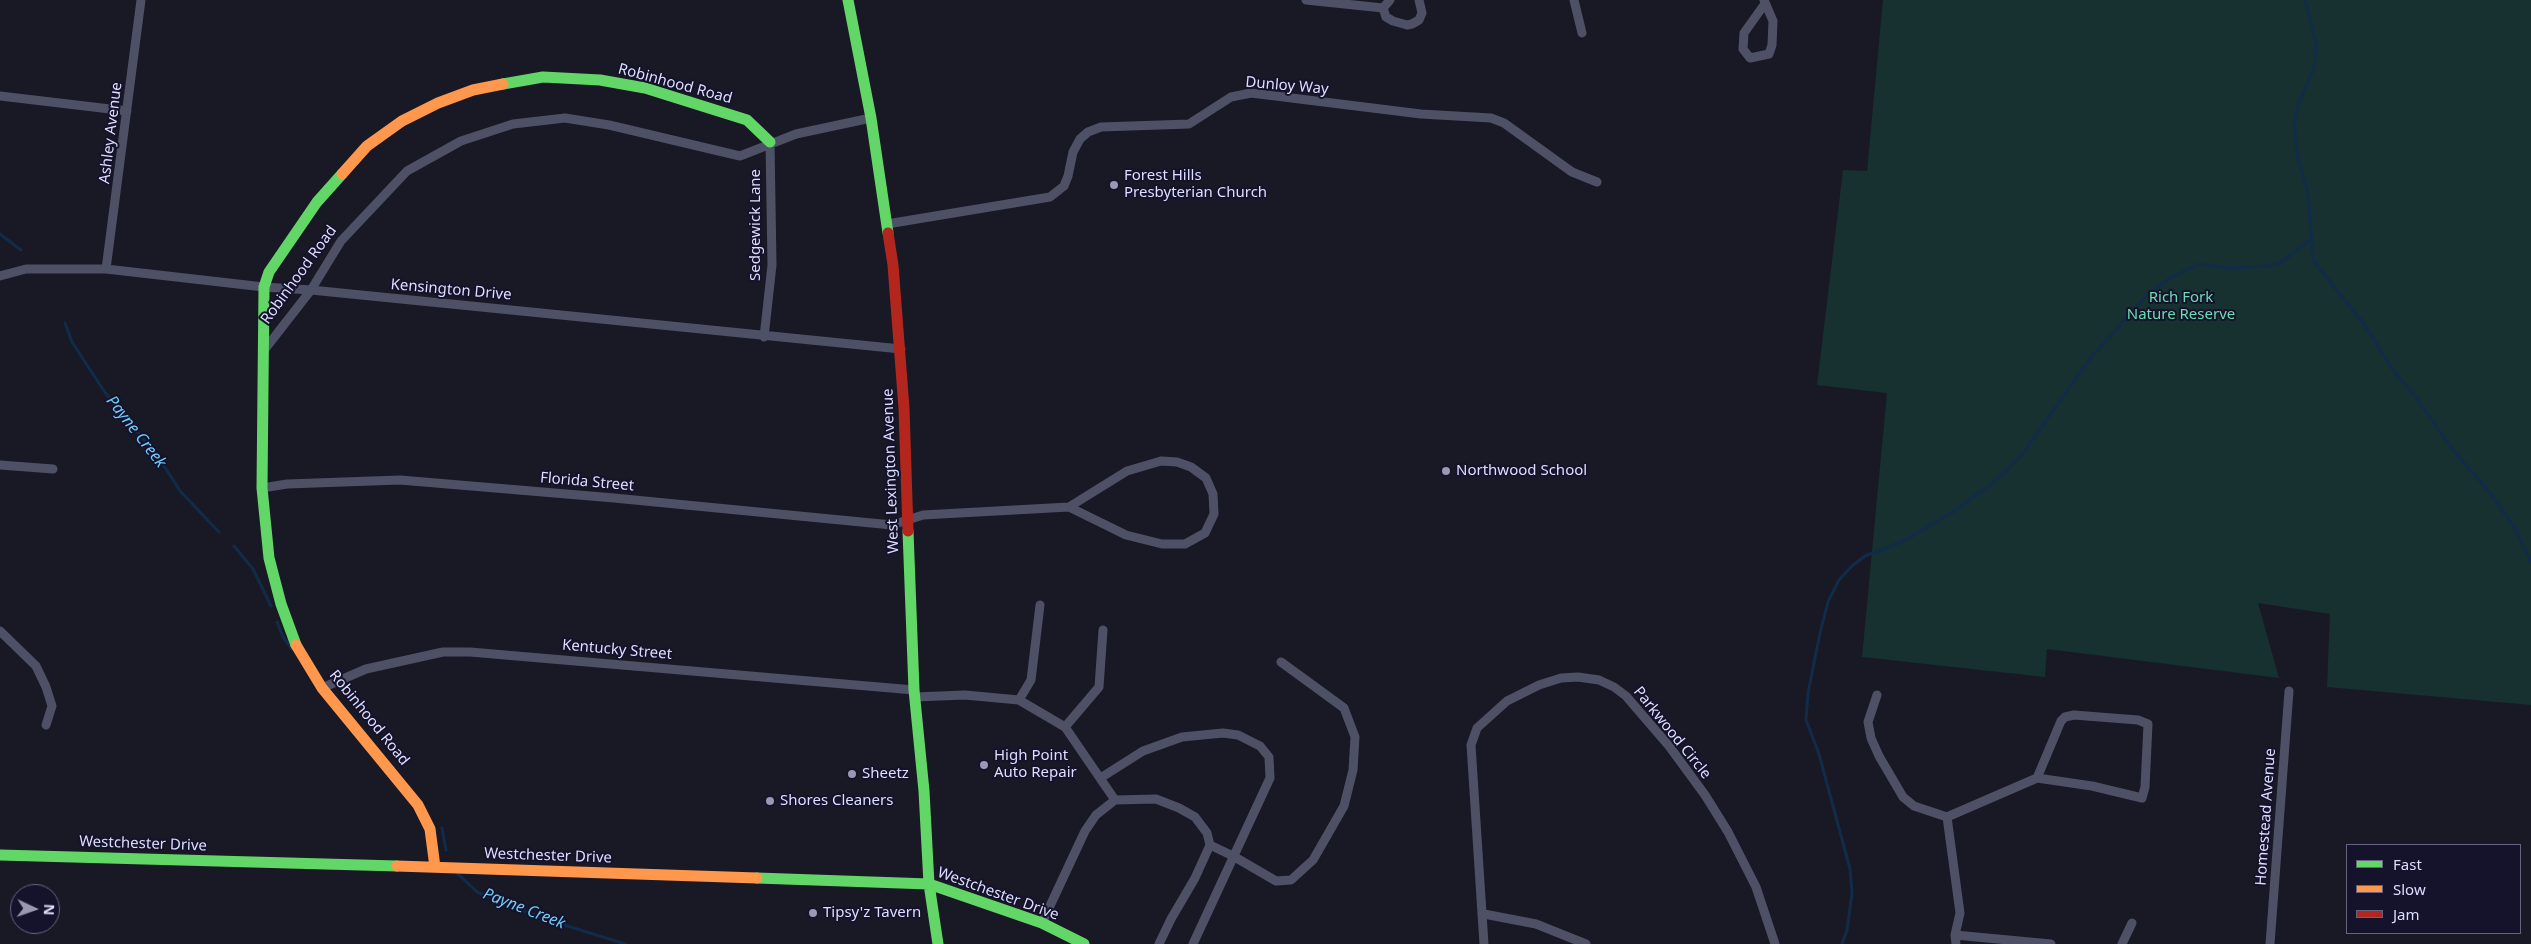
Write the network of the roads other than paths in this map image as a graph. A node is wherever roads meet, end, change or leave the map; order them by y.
1 (141, 0) edge
2 (848, 0) edge
3 (1306, 0) edge
4 (1390, 0) edge
5 (1419, 0) edge
6 (1574, 0) edge
7 (1764, 2) edge
8 (1383, 8) junction
9 (1582, 33) dead end
10 (0, 96) edge
11 (127, 111) junction
12 (872, 118) junction
13 (770, 142) junction
14 (1597, 182) dead end
15 (887, 224) junction
16 (106, 269) junction
17 (0, 276) edge
18 (264, 287) junction
19 (311, 290) junction
20 (764, 337) junction
21 (264, 349) junction
22 (901, 349) junction
23 (0, 465) edge
24 (53, 469) dead end
25 (262, 488) junction
26 (1069, 507) junction
27 (908, 520) junction
28 (1040, 605) dead end
29 (1103, 630) dead end
30 (0, 631) edge
31 (1281, 662) dead end
32 (322, 688) junction
33 (2289, 691) dead end
34 (914, 693) junction
35 (1877, 695) dead end
36 (1019, 700) junction
37 (46, 725) dead end
38 (1065, 727) junction
39 (1102, 777) junction
40 (2037, 778) junction
41 (1115, 800) junction
42 (1947, 818) junction
43 (1210, 845) junction
44 (0, 855) edge
45 (1233, 856) junction
46 (435, 867) junction
47 (929, 884) junction
48 (1484, 914) junction
49 (1042, 923) junction
50 (2132, 923) dead end
51 (1956, 940) edge
52 (938, 944) edge
53 (1084, 944) edge
54 (1159, 944) edge
55 (1193, 944) edge
56 (1484, 944) edge
57 (1586, 944) edge
58 (1775, 944) edge
59 (2051, 944) edge
60 (2122, 944) edge
61 (2270, 944) edge

1 - 11 street, Ashley Avenue
2 - 12 street, West Lexington Avenue
3 - 8 street
4 - 8 street
5 - 8 street
6 - 9 street
7 - 7 street
10 - 11 street
11 - 16 street, Ashley Avenue
12 - 13 street, Robinhood Road
12 - 15 street, West Lexington Avenue
13 - 18 street, Robinhood Road
13 - 19 street, Robinhood Road
13 - 20 street, Sedgewick Lane
14 - 15 street, Dunloy Way
15 - 22 street, West Lexington Avenue
16 - 17 street, Kensington Drive
16 - 18 street, Kensington Drive
18 - 19 street, Kensington Drive
18 - 21 street, Robinhood Road
19 - 20 street, Kensington Drive
19 - 21 street, Robinhood Road
20 - 22 street, Kensington Drive
21 - 25 street, Robinhood Road
22 - 27 street, West Lexington Avenue
23 - 24 street
25 - 27 street, Florida Street
25 - 32 street, Robinhood Road
26 - 26 street
26 - 27 street, Florida Street
27 - 34 street, West Lexington Avenue
28 - 36 street
29 - 38 street
30 - 37 street
31 - 45 street
32 - 34 street, Kentucky Street
32 - 46 street, Robinhood Road
33 - 61 street, Homestead Avenue
34 - 36 street, Kentucky Street
34 - 47 street, West Lexington Avenue
35 - 42 street
36 - 38 street
38 - 39 street
39 - 41 street
39 - 45 street
40 - 40 street
40 - 42 street
41 - 43 street
41 - 49 street
42 - 51 street
43 - 45 street
43 - 54 street
44 - 46 street, Westchester Drive
45 - 55 street
46 - 47 street, Westchester Drive
47 - 49 street, Westchester Drive
47 - 52 street, West Lexington Avenue
48 - 56 street, Parkwood Circle
48 - 57 street
48 - 58 street, Parkwood Circle
49 - 53 street, Westchester Drive
50 - 60 street
51 - 59 street

